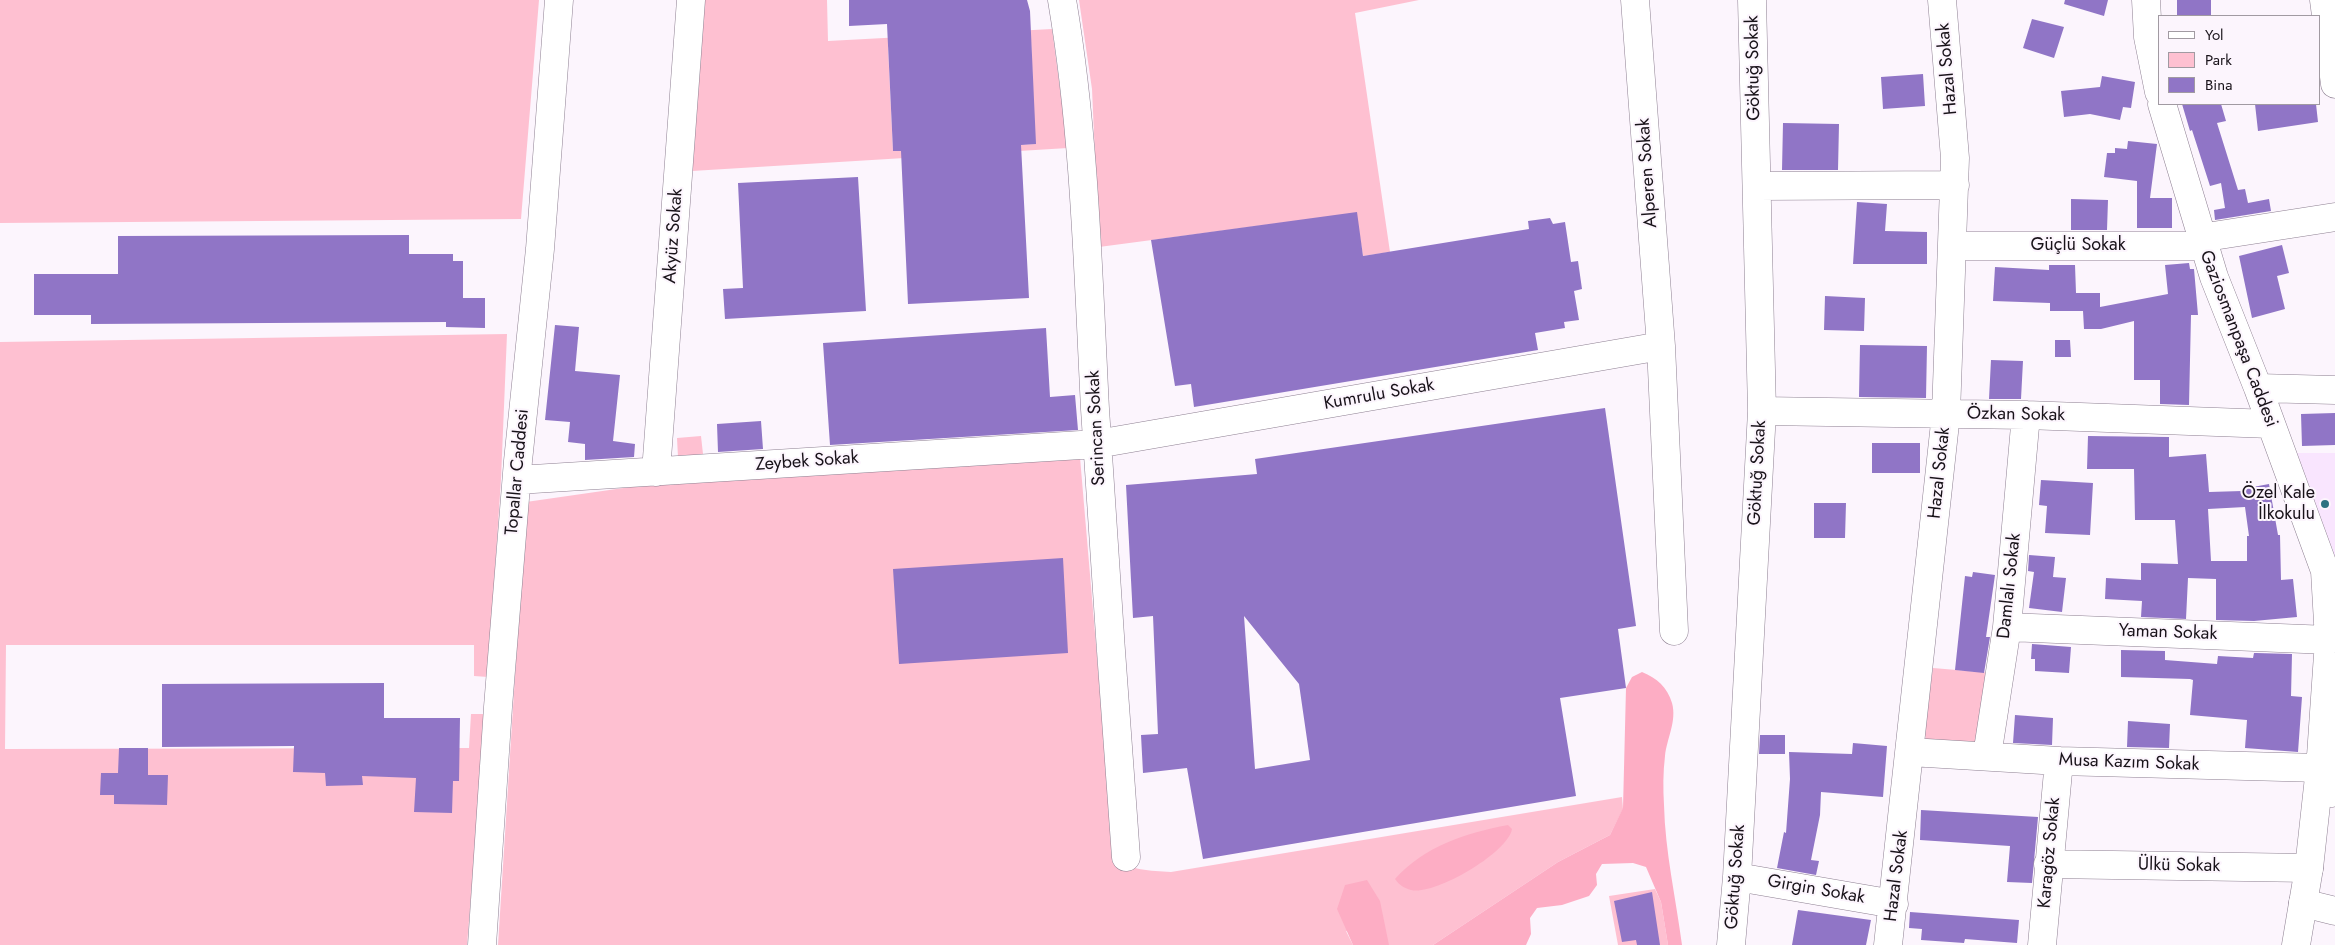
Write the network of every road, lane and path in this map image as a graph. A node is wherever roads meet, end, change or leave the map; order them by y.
1 (559, 0) edge
2 (691, 0) edge
3 (1062, 0) edge
4 (1635, 0) edge
5 (1752, 0) edge
6 (1942, 0) edge
7 (2146, 0) edge
8 (2324, 0) edge
9 (2335, 84) edge
10 (2158, 87) edge
11 (2162, 105) edge
12 (1955, 185) junction
13 (1757, 186) junction
14 (2335, 217) edge
15 (2202, 242) junction
16 (1953, 246) junction
17 (1661, 346) junction
18 (2258, 388) junction
19 (2335, 390) edge
20 (1762, 411) junction
21 (1946, 414) junction
22 (2026, 414) junction
23 (2271, 424) junction
24 (1097, 444) junction
25 (656, 472) junction
26 (517, 480) junction
27 (2330, 574) edge
28 (2008, 627) junction
29 (1674, 631) dead end
30 (2329, 640) junction
31 (2335, 726) edge
32 (1910, 752) junction
33 (1986, 756) junction
34 (2059, 761) junction
35 (2329, 780) edge
36 (1126, 857) dead end
37 (2310, 862) junction
38 (2048, 864) junction
39 (1737, 877) junction
40 (2303, 903) junction
41 (1894, 904) junction
42 (2335, 911) edge
43 (482, 945) edge
44 (1731, 945) edge
45 (1888, 945) edge
46 (2042, 945) edge
47 (2296, 945) edge

1 - 26 street, Topallar Caddesi
2 - 25 street, Akyüz Sokak
3 - 24 street, Serincan Sokak
4 - 17 street, Alperen Sokak
5 - 13 street, Göktuğ Sokak
6 - 12 street, Hazal Sokak
7 - 10 street
8 - 9 street
11 - 15 street, Gaziosmanpaşa Caddesi
12 - 13 street
12 - 16 street, Hazal Sokak
13 - 20 street, Göktuğ Sokak
14 - 15 street, Güçlü Sokak
15 - 16 street, Güçlü Sokak
15 - 18 street, Gaziosmanpaşa Caddesi
16 - 21 street, Hazal Sokak
17 - 24 street, Kumrulu Sokak
17 - 29 street, Alperen Sokak
18 - 19 street
18 - 23 street, Gaziosmanpaşa Caddesi
20 - 21 street, Özkan Sokak
20 - 39 street, Göktuğ Sokak
21 - 22 street, Özkan Sokak
21 - 32 street, Hazal Sokak
22 - 23 street, Özkan Sokak
22 - 28 street, Damlalı Sokak
23 - 27 street, Gaziosmanpaşa Caddesi
24 - 25 street, Zeybek Sokak
24 - 36 street, Serincan Sokak
25 - 26 street, Zeybek Sokak
26 - 43 street, Topallar Caddesi
27 - 30 street, Gaziosmanpaşa Caddesi
28 - 30 street, Yaman Sokak
28 - 33 street, Damlalı Sokak
30 - 35 street, Gaziosmanpaşa Caddesi
31 - 35 street
32 - 33 street, Musa Kazım Sokak
32 - 41 street, Hazal Sokak
33 - 34 street, Musa Kazım Sokak
34 - 35 street, Musa Kazım Sokak
34 - 38 street, Karagöz Sokak
35 - 37 street
37 - 38 street, Ülkü Sokak
37 - 40 street
38 - 46 street, Karagöz Sokak
39 - 41 street, Girgin Sokak
39 - 44 street, Göktuğ Sokak
40 - 42 street
40 - 47 street
41 - 45 street, Hazal Sokak

